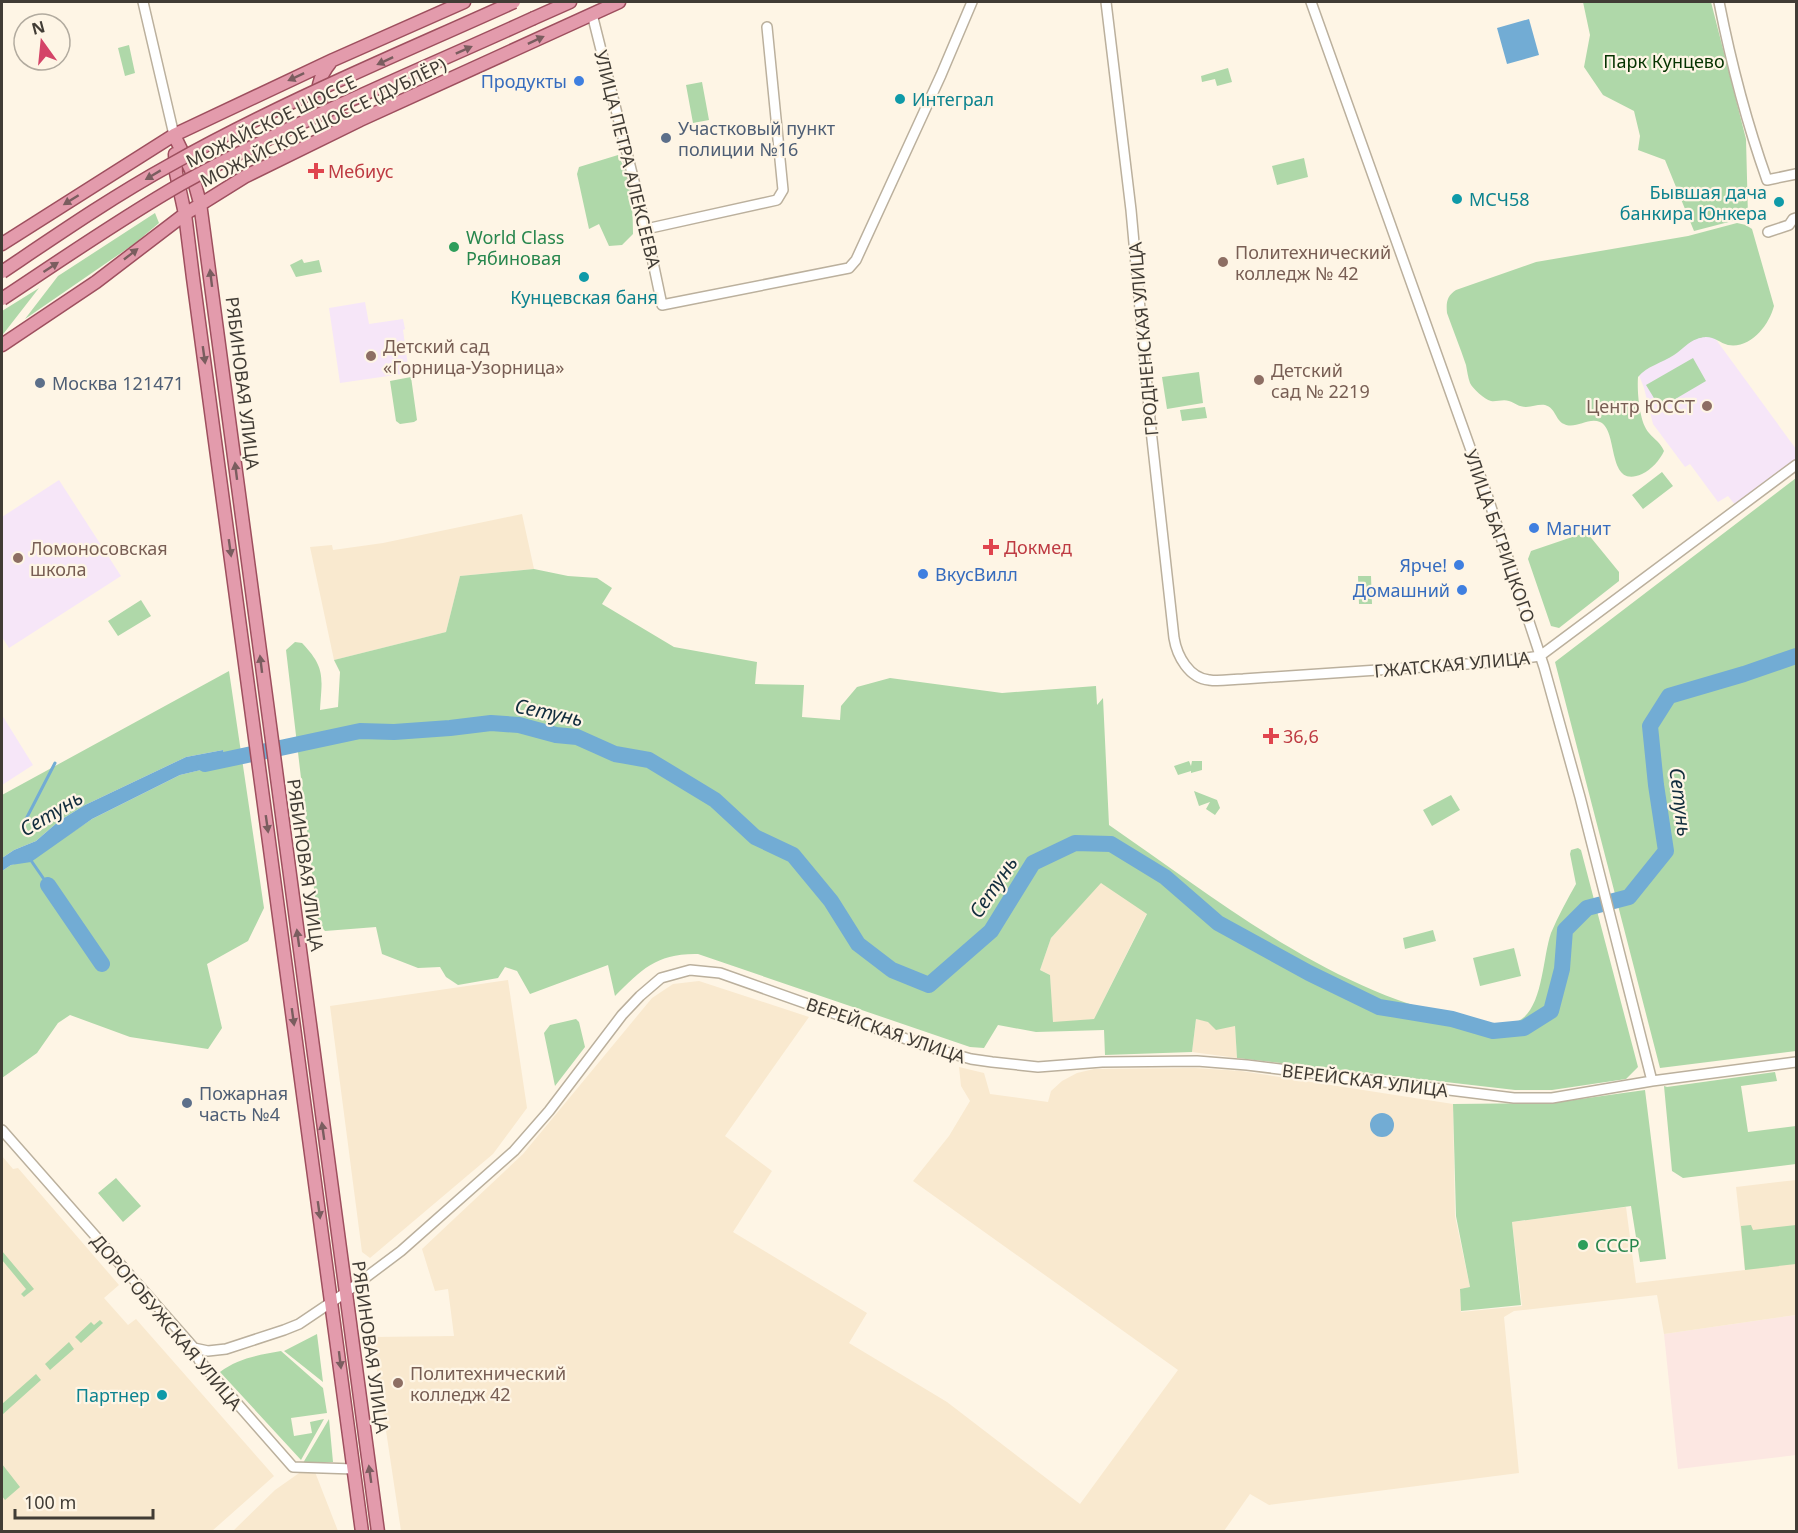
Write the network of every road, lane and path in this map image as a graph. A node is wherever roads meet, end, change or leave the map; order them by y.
1 (143, 2) edge
2 (464, 2) edge
3 (514, 2) edge
4 (570, 2) edge
5 (619, 2) edge
6 (972, 2) edge
7 (1106, 2) edge
8 (1311, 2) edge
9 (1719, 2) edge
10 (592, 14) junction
11 (767, 27) dead end
12 (333, 60) junction
13 (360, 120) junction
14 (174, 135) junction
15 (1797, 174) edge
16 (200, 203) junction
17 (185, 214) junction
18 (1797, 218) edge
19 (646, 229) junction
20 (1768, 232) dead end
21 (2, 244) edge
22 (2, 272) edge
23 (2, 299) edge
24 (2, 345) edge
25 (1797, 465) edge
26 (1540, 656) junction
27 (1191, 671) joint
28 (1797, 1062) edge
29 (1652, 1081) junction
30 (2, 1130) edge
31 (345, 1293) junction
32 (332, 1302) junction
33 (194, 1348) junction
34 (354, 1469) junction
35 (362, 1532) edge
36 (378, 1532) edge

1 - 14 street
2 - 12 main road
3 -> 22 main road, МОЖАЙСКОЕ ШОССЕ, bridge
23 -> 4 main road, МОЖАЙСКОЕ ШОССЕ, bridge
5 - 10 main road, МОЖАЙСКОЕ ШОССЕ (ДУБЛЁР)
6 - 19 street, УЛИЦА ПЕТРА АЛЕКСЕЕВА
7 - 27 street, ГРОДНЕНСКАЯ УЛИЦА
8 - 26 street, УЛИЦА БАГРИЦКОГО
9 - 15 street
13 -> 10 main road, МОЖАЙСКОЕ ШОССЕ (ДУБЛЁР)
10 - 19 street, УЛИЦА ПЕТРА АЛЕКСЕЕВА
11 - 19 street
12 - 13 main road
12 -> 14 main road
13 - 16 main road, МОЖАЙСКОЕ ШОССЕ (ДУБЛЁР)
14 - 16 main road, РЯБИНОВАЯ УЛИЦА
14 - 17 main road, РЯБИНОВАЯ УЛИЦА
14 -> 21 main road
16 - 17 main road, МОЖАЙСКОЕ ШОССЕ (ДУБЛЁР)
31 -> 16 main road, РЯБИНОВАЯ УЛИЦА
24 -> 17 main road, МОЖАЙСКОЕ ШОССЕ (ДУБЛЁР)
17 -> 32 main road, РЯБИНОВАЯ УЛИЦА
18 - 20 street
25 - 26 street, ГЖАТСКАЯ УЛИЦА
26 - 27 street, ГЖАТСКАЯ УЛИЦА
26 - 29 street, УЛИЦА БАГРИЦКОГО
28 - 29 street, ВЕРЕЙСКАЯ УЛИЦА
29 - 31 street, ВЕРЕЙСКАЯ УЛИЦА
30 - 33 street, ДОРОГОБУЖСКАЯ УЛИЦА
31 - 32 street, ВЕРЕЙСКАЯ УЛИЦА
36 -> 31 main road, РЯБИНОВАЯ УЛИЦА
32 - 33 street, ВЕРЕЙСКАЯ УЛИЦА
32 -> 34 main road, РЯБИНОВАЯ УЛИЦА
33 - 34 street, ДОРОГОБУЖСКАЯ УЛИЦА
34 - 35 main road, РЯБИНОВАЯ УЛИЦА

